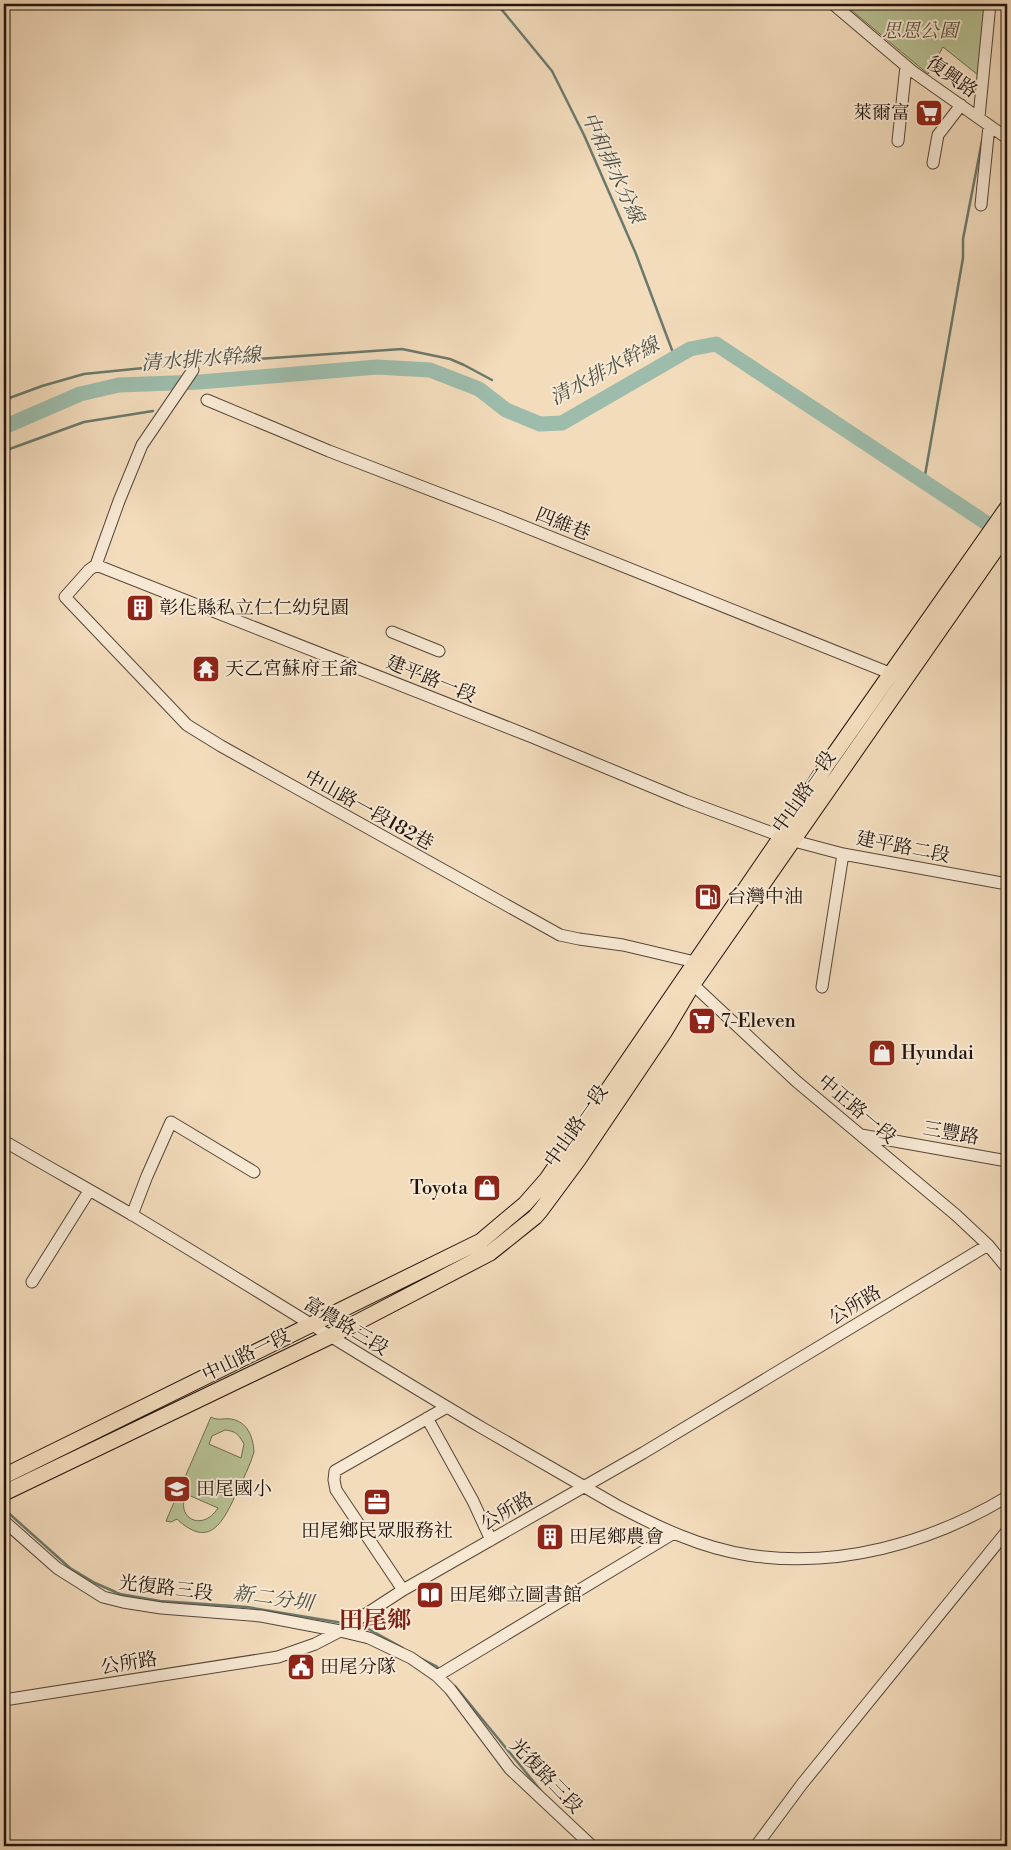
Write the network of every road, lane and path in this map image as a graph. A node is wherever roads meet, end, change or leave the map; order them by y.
1 (833, 4) edge
2 (990, 4) edge
3 (906, 66) junction
4 (961, 105) junction
5 (978, 117) junction
6 (989, 126) junction
7 (1007, 138) edge
8 (898, 141) dead end
9 (933, 163) dead end
10 (981, 205) dead end
11 (193, 370) dead end
12 (207, 400) dead end
13 (1003, 514) edge
14 (1007, 533) edge
15 (980, 559) junction
16 (96, 565) junction
17 (392, 632) dead end
18 (439, 651) dead end
19 (891, 673) junction
20 (905, 680) junction
21 (788, 839) junction
22 (843, 854) junction
23 (1007, 884) edge
24 (700, 965) junction
25 (689, 980) junction
26 (822, 987) dead end
27 (859, 1134) junction
28 (4, 1141) edge
29 (1007, 1161) edge
30 (254, 1172) dead end
31 (90, 1191) junction
32 (132, 1215) junction
33 (988, 1245) junction
34 (1007, 1268) edge
35 (32, 1282) dead end
36 (312, 1325) junction
37 (329, 1337) junction
38 (446, 1407) junction
39 (427, 1418) junction
40 (4, 1476) edge
41 (584, 1487) junction
42 (4, 1493) edge
43 (1007, 1498) edge
44 (4, 1520) edge
45 (1007, 1531) edge
46 (674, 1532) junction
47 (491, 1540) junction
48 (403, 1590) junction
49 (340, 1631) junction
50 (436, 1676) junction
51 (4, 1700) edge
52 (592, 1846) edge
53 (756, 1846) edge

1 - 3 street, 復興路
2 - 5 street
3 - 4 street, 復興路
3 - 8 street
4 - 5 street, 復興路
4 - 9 street
5 - 6 street, 復興路
6 - 7 street, 復興路
6 - 10 street
11 - 16 street
12 - 19 street, 四維巷
13 - 15 main road
14 - 15 main road
15 - 19 main road, 中山路一段
15 - 20 main road, 中山路一段
16 - 21 street, 建平路一段
16 - 24 street, 中山路一段182巷
17 - 18 street
19 - 20 street, 四維巷
19 - 21 main road, 中山路一段
20 - 21 main road, 中山路一段
21 - 22 street, 建平路二段
21 - 24 main road, 中山路一段
22 - 23 street, 建平路二段
22 - 26 street
24 - 25 main road, 中山路一段
25 - 27 street, 中正路一段
25 - 36 main road, 中山路一段
25 - 37 main road, 中山路一段
27 - 29 street, 三豐路
27 - 33 street, 中正路一段
28 - 31 street, 富農路三段
30 - 32 street
31 - 32 street, 富農路三段
31 - 35 street
32 - 36 street, 富農路三段
33 - 34 street, 中正路一段
33 - 41 street, 公所路
36 - 37 street, 富農路三段
36 - 40 main road, 中山路一段
37 - 38 street, 富農路三段
37 - 42 main road, 中山路一段
38 - 39 street
38 - 41 street, 富農路三段
39 - 47 street
39 - 48 street
41 - 46 street, 富農路三段
41 - 47 street, 公所路
43 - 46 street, 富農路三段
44 - 49 street, 光復路三段
45 - 53 street
46 - 50 street
47 - 48 street, 公所路
48 - 49 street, 公所路
49 - 50 street, 光復路三段
49 - 51 street, 公所路
50 - 52 street, 光復路三段

